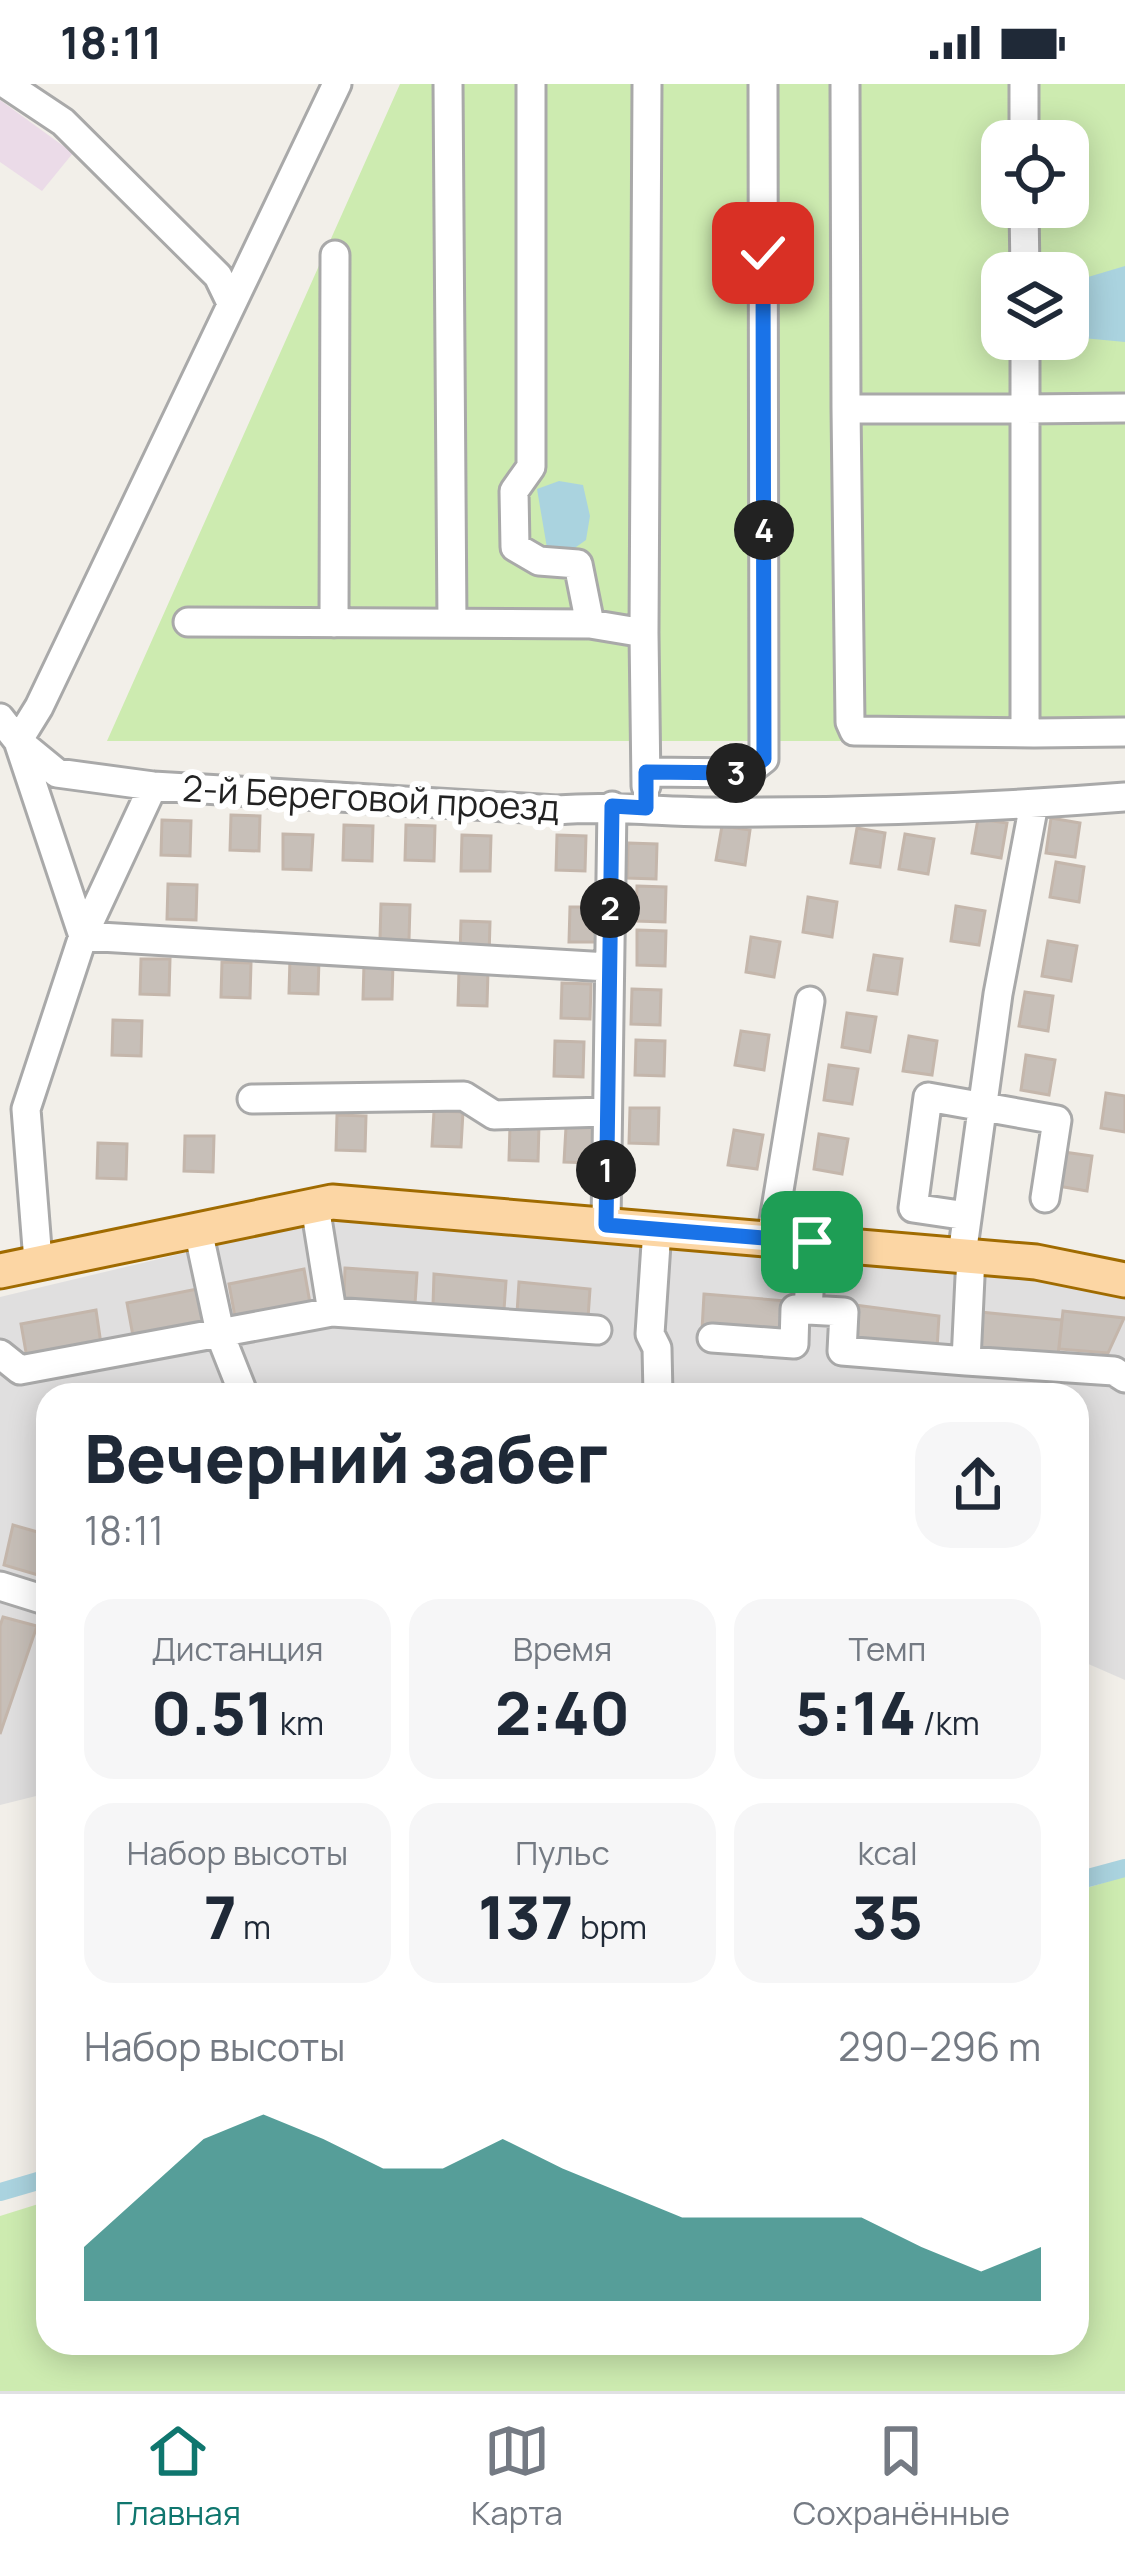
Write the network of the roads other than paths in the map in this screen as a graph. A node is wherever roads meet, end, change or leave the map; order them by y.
1 (6, 84) edge
2 (337, 84) edge
3 (448, 84) edge
4 (531, 84) edge
5 (647, 84) edge
6 (763, 84) edge
7 (845, 84) edge
8 (1024, 84) edge
9 (1024, 120) edge
10 (334, 254) dead end
11 (231, 303) junction
12 (1025, 360) edge
13 (1125, 408) edge
14 (846, 409) junction
15 (1025, 409) junction
16 (188, 622) dead end
17 (334, 622) junction
18 (452, 623) junction
19 (590, 624) junction
20 (644, 633) junction
21 (0, 718) edge
22 (1125, 732) edge
23 (1034, 734) junction
24 (18, 741) junction
25 (646, 772) junction
26 (153, 786) junction
27 (1125, 797) edge
28 (1034, 805) junction
29 (612, 806) junction
30 (646, 808) junction
31 (83, 936) junction
32 (608, 967) junction
33 (810, 1001) dead end
34 (252, 1099) dead end
35 (983, 1106) junction
36 (607, 1112) junction
37 (1045, 1198) dead end
38 (315, 1206) junction
39 (968, 1216) junction
40 (606, 1225) junction
41 (657, 1229) junction
42 (198, 1230) junction
43 (771, 1239) junction
44 (812, 1242) junction
45 (967, 1256) junction
46 (38, 1261) junction
47 (0, 1271) edge
48 (1125, 1280) edge
49 (808, 1310) junction
50 (332, 1312) junction
51 (597, 1330) dead end
52 (220, 1332) junction
53 (712, 1337) dead end
54 (0, 1354) edge
55 (966, 1361) junction
56 (1125, 1378) edge
57 (239, 1383) edge
58 (657, 1383) edge
59 (0, 1586) edge
60 (36, 1597) edge

1 - 11 street
2 - 11 street
3 - 18 street
4 - 19 street
5 - 20 street
6 - 25 street
7 - 14 street
8 - 9 street
10 - 17 street
11 - 24 street
12 - 15 street
13 - 15 street
14 - 15 street
14 - 23 street
15 - 23 street
16 - 17 street
17 - 18 street
18 - 19 street
19 - 20 street
20 - 25 street
21 - 24 street, 2-й Береговой проезд
22 - 23 street
24 - 26 street, 2-й Береговой проезд
24 - 31 street
25 - 30 street
26 - 29 street, 2-й Береговой проезд
26 - 31 street
27 - 28 street, 2-й Береговой проезд
28 - 30 street, 2-й Береговой проезд
28 - 35 street
29 - 30 street, 2-й Береговой проезд
29 - 32 street
31 - 32 street
31 - 46 street
32 - 36 street
33 - 43 street
34 - 36 street
35 - 37 street
35 - 39 street
35 - 39 street
36 - 40 street
38 - 40 main road
38 - 42 main road
38 - 50 street
39 - 45 street
40 - 41 main road
41 - 43 main road
41 - 58 street
42 - 46 main road
42 - 52 street
43 - 44 main road
44 - 45 main road
44 - 49 street
45 - 48 main road
45 - 55 street
46 - 47 main road
49 - 53 street
49 - 55 street
50 - 51 street
50 - 52 street
52 - 54 street
52 - 57 street
55 - 56 street
59 - 60 street

